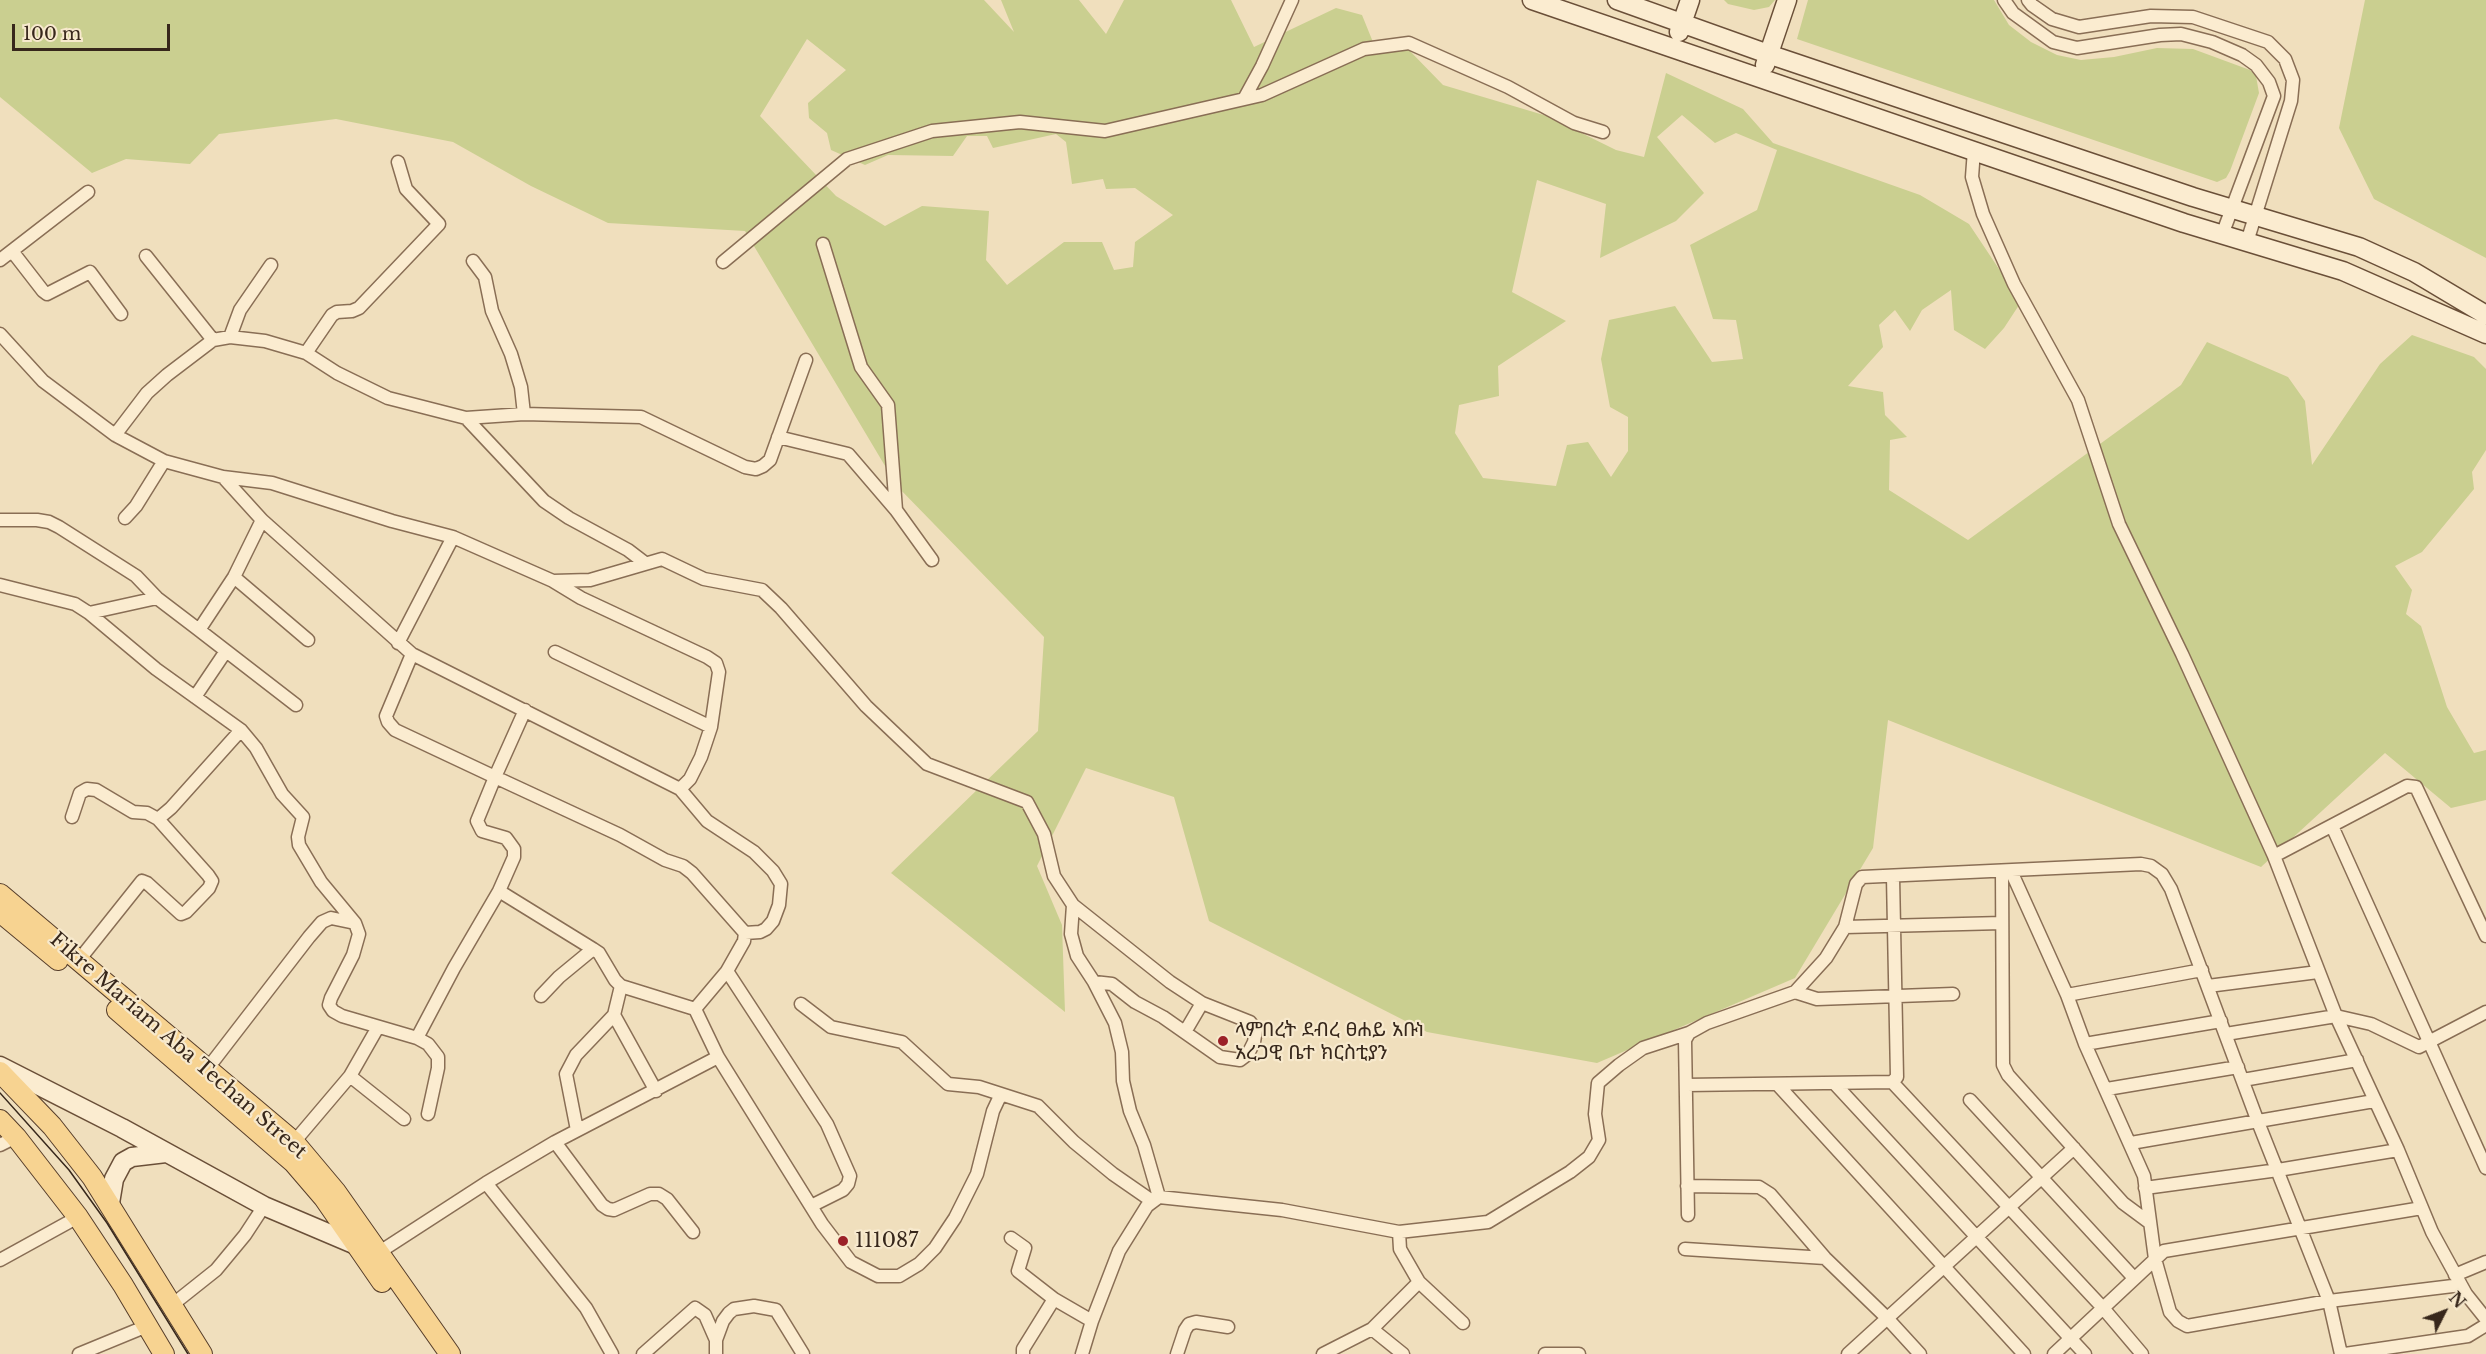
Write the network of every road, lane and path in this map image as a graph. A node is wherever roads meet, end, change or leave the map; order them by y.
1 (1292, 0) edge
2 (1532, 0) edge
3 (1617, 0) edge
4 (1690, 0) edge
5 (1787, 0) edge
6 (2004, 0) edge
7 (2028, 0) edge
8 (1563, 5) edge
9 (1682, 23) junction
10 (1674, 47) junction
11 (1768, 54) junction
12 (1761, 78) junction
13 (1244, 99) junction
14 (1603, 132) dead end
15 (1974, 150) junction
16 (398, 162) dead end
17 (88, 192) dead end
18 (2231, 209) junction
19 (2255, 216) junction
20 (2222, 235) junction
21 (2247, 242) junction
22 (823, 244) dead end
23 (4, 254) edge
24 (146, 256) dead end
25 (473, 261) dead end
26 (723, 262) dead end
27 (271, 265) dead end
28 (121, 314) dead end
29 (2486, 315) edge
30 (2486, 334) edge
31 (1, 337) edge
32 (230, 337) junction
33 (213, 340) junction
34 (306, 353) junction
35 (806, 360) dead end
36 (524, 414) junction
37 (466, 418) junction
38 (115, 435) junction
39 (778, 437) junction
40 (164, 461) junction
41 (223, 477) junction
42 (896, 510) junction
43 (125, 518) dead end
44 (0, 520) edge
45 (262, 520) junction
46 (453, 537) junction
47 (932, 560) dead end
48 (645, 563) junction
49 (234, 577) junction
50 (553, 581) junction
51 (0, 585) edge
52 (157, 597) junction
53 (89, 613) junction
54 (200, 630) junction
55 (308, 640) dead end
56 (398, 643) junction
57 (226, 651) junction
58 (555, 651) dead end
59 (412, 654) junction
60 (195, 697) junction
61 (296, 705) dead end
62 (525, 710) junction
63 (711, 727) junction
64 (241, 730) junction
65 (495, 777) junction
66 (680, 789) junction
67 (72, 817) dead end
68 (158, 819) junction
69 (2332, 826) junction
70 (2274, 856) junction
71 (2006, 871) junction
72 (1893, 876) junction
73 (499, 891) junction
74 (0, 894) edge
75 (1073, 905) junction
76 (0, 912) edge
77 (355, 923) junction
78 (2002, 923) junction
79 (1894, 926) junction
80 (1845, 927) junction
81 (745, 933) junction
82 (2486, 936) edge
83 (593, 949) junction
84 (79, 960) junction
85 (2202, 970) junction
86 (727, 971) junction
87 (2318, 972) junction
88 (1094, 982) junction
89 (621, 986) junction
90 (2208, 986) junction
91 (1795, 992) junction
92 (1953, 994) dead end
93 (2067, 995) junction
94 (541, 996) dead end
95 (1896, 996) junction
96 (1202, 1003) junction
97 (801, 1004) dead end
98 (695, 1009) junction
99 (2486, 1012) edge
100 (614, 1015) junction
101 (2336, 1016) junction
102 (2221, 1021) junction
103 (378, 1027) junction
104 (1185, 1032) junction
105 (1689, 1033) junction
106 (2226, 1034) junction
107 (417, 1038) junction
108 (2430, 1041) junction
109 (2085, 1044) junction
110 (718, 1057) junction
111 (2357, 1060) junction
112 (0, 1066) edge
113 (2238, 1067) junction
114 (208, 1068) junction
115 (0, 1072) edge
116 (350, 1076) junction
117 (2243, 1080) junction
118 (1892, 1082) junction
119 (1834, 1083) junction
120 (1777, 1084) junction
121 (1686, 1085) junction
122 (2107, 1089) junction
123 (656, 1091) junction
124 (1001, 1094) junction
125 (1970, 1100) dead end
126 (2374, 1101) junction
127 (428, 1114) dead end
128 (404, 1119) dead end
129 (0, 1120) edge
130 (2258, 1122) junction
131 (577, 1130) junction
132 (8, 1141) edge
133 (294, 1142) junction
134 (555, 1142) junction
135 (2131, 1143) junction
136 (2074, 1148) junction
137 (2398, 1150) junction
138 (166, 1153) junction
139 (2486, 1167) edge
140 (2278, 1170) junction
141 (2042, 1178) junction
142 (486, 1182) junction
143 (1687, 1186) junction
144 (2145, 1188) junction
145 (1155, 1199) junction
146 (110, 1203) junction
147 (264, 1206) junction
148 (811, 1206) junction
149 (2009, 1207) junction
150 (2422, 1208) junction
151 (1688, 1215) dead end
152 (78, 1217) junction
153 (2150, 1223) junction
154 (2299, 1228) junction
155 (693, 1232) dead end
156 (1399, 1232) junction
157 (1977, 1237) junction
158 (1011, 1238) dead end
159 (356, 1246) junction
160 (1684, 1249) dead end
161 (378, 1253) junction
162 (1825, 1258) junction
163 (2155, 1259) junction
164 (0, 1260) edge
165 (2486, 1262) edge
166 (1943, 1267) junction
167 (2134, 1278) junction
168 (2458, 1280) junction
169 (1419, 1282) junction
170 (1054, 1299) junction
171 (2329, 1301) junction
172 (172, 1305) junction
173 (2103, 1308) junction
174 (1887, 1318) junction
175 (2486, 1319) edge
176 (1092, 1321) junction
177 (1463, 1323) dead end
178 (2486, 1325) edge
179 (147, 1326) junction
180 (1228, 1327) dead end
181 (1372, 1329) junction
182 (2070, 1339) junction
183 (716, 1340) junction
184 (79, 1354) edge
185 (164, 1354) edge
186 (202, 1354) edge
187 (434, 1354) edge
188 (450, 1354) edge
189 (612, 1354) edge
190 (644, 1354) edge
191 (716, 1354) edge
192 (803, 1354) edge
193 (1023, 1354) edge
194 (1082, 1354) edge
195 (1177, 1354) edge
196 (1323, 1354) edge
197 (1403, 1354) edge
198 (1545, 1354) edge
199 (1579, 1354) edge
200 (1848, 1354) edge
201 (1920, 1354) edge
202 (2024, 1354) edge
203 (2054, 1354) edge
204 (2085, 1354) edge
205 (2142, 1354) edge
206 (2343, 1354) edge

1 - 13 street
2 - 8 main road
3 - 9 main road
4 - 9 main road
5 - 11 main road
6 - 18 street
7 - 19 street
8 - 10 main road
9 - 10 main road
9 - 11 main road
10 - 12 main road
11 - 12 main road
11 - 18 main road
12 - 15 main road
13 - 14 street
13 - 26 street
15 - 20 main road
15 - 70 street
16 - 34 street
17 - 23 street
18 - 19 main road
18 - 20 street
19 - 21 street
19 - 29 main road
20 - 21 main road
21 - 30 main road
22 - 42 street
23 - 28 street
24 - 33 street
25 - 36 street
27 - 32 street
31 - 38 street
32 - 33 street
32 - 34 street
33 - 38 street
34 - 37 street
35 - 39 street
36 - 37 street
36 - 39 street
37 - 48 street
38 - 40 street
39 - 42 street
40 - 41 street
40 - 43 street
41 - 45 street
41 - 46 street
42 - 47 street
44 - 52 street
45 - 49 street
45 - 56 street
46 - 50 street
46 - 56 street
48 - 50 street
48 - 75 street
49 - 54 street
49 - 55 street
50 - 63 street
51 - 53 street
52 - 53 street
52 - 54 street
53 - 60 street
54 - 57 street
56 - 59 street
57 - 60 street
57 - 61 street
58 - 63 street
59 - 62 street
59 - 65 street
60 - 64 street
62 - 65 street
62 - 66 street
63 - 66 street
64 - 68 street
64 - 77 street
65 - 73 street
65 - 81 street
66 - 81 street
67 - 68 street
68 - 84 street
69 - 70 street
69 - 82 street
69 - 108 street
70 - 87 street
71 - 72 street
71 - 78 street
71 - 85 street
71 - 93 street
72 - 79 street
72 - 80 street
73 - 83 street
73 - 107 street
74 - 84 main road, Fikre Mariam Aba Techan Street
75 - 88 street
75 - 96 street
76 - 159 main road, Fikre Mariam Aba Techan Street
77 - 103 street
77 - 114 street
78 - 79 street
78 - 136 street
79 - 80 street
79 - 95 street
80 - 91 street
81 - 86 street
83 - 89 street
83 - 94 street
84 - 114 main road, Fikre Mariam Aba Techan Street
85 - 90 street
85 - 93 street
86 - 98 street
86 - 148 street
87 - 90 street
87 - 101 street
88 - 104 street
88 - 145 street
89 - 98 street
89 - 100 street
90 - 102 street
91 - 95 street
91 - 105 street
92 - 95 street
93 - 109 street
95 - 118 street
96 - 104 street
96 - 104 street
97 - 124 street
98 - 110 street
99 - 108 street
100 - 123 street
100 - 131 street
101 - 106 street
101 - 108 street
101 - 111 street
102 - 106 street
102 - 109 street
103 - 107 street
103 - 116 street
105 - 121 street
105 - 156 street
106 - 113 street
107 - 127 street
108 - 139 street
109 - 122 street
110 - 123 street
110 - 148 street
111 - 117 street
111 - 126 street
112 - 138 main road
113 - 117 street
113 - 122 street
114 - 133 main road, Fikre Mariam Aba Techan Street
115 - 146 main road
116 - 128 street
116 - 133 street
117 - 130 street
118 - 119 street
118 - 149 street
119 - 120 street
119 - 157 street
120 - 121 street
120 - 166 street
121 - 143 street
122 - 135 street
123 - 131 street
124 - 145 street
124 - 148 street
125 - 141 street
126 - 130 street
126 - 137 street
129 - 132 main road
130 - 135 street
130 - 140 street
131 - 134 street
132 - 152 main road
133 - 161 main road, Fikre Mariam Aba Techan Street
134 - 142 street
134 - 155 street
135 - 144 street
136 - 141 street
136 - 153 street
137 - 140 street
137 - 150 street
138 - 146 main road
138 - 147 main road
140 - 144 street
140 - 154 street
141 - 149 street
141 - 167 street
142 - 161 street
142 - 189 street
143 - 151 street
143 - 162 street
144 - 153 street
145 - 156 street
145 - 176 street
146 - 172 main road
147 - 159 main road
147 - 172 street
149 - 157 street
149 - 173 street
150 - 154 street
150 - 168 street
152 - 164 street
152 - 179 main road
153 - 163 street
154 - 163 street
154 - 171 street
156 - 169 street
157 - 166 street
157 - 182 street
158 - 170 street
159 - 161 main road
159 - 187 main road, Fikre Mariam Aba Techan Street
160 - 162 street
161 - 188 main road, Fikre Mariam Aba Techan Street
162 - 174 street
163 - 167 street
163 - 171 street
165 - 168 street
166 - 174 street
166 - 202 street
167 - 173 street
168 - 171 street
168 - 175 street
169 - 177 street
169 - 181 street
170 - 176 street
170 - 193 street
171 - 206 street
172 - 186 main road
173 - 182 street
173 - 205 street
174 - 200 street
174 - 201 street
176 - 194 street
178 - 206 street
179 - 184 street
179 - 185 main road
180 - 195 street
181 - 196 street
181 - 197 street
182 - 203 street
182 - 204 street
183 - 190 street
183 - 191 street
183 - 192 street
198 - 199 street

